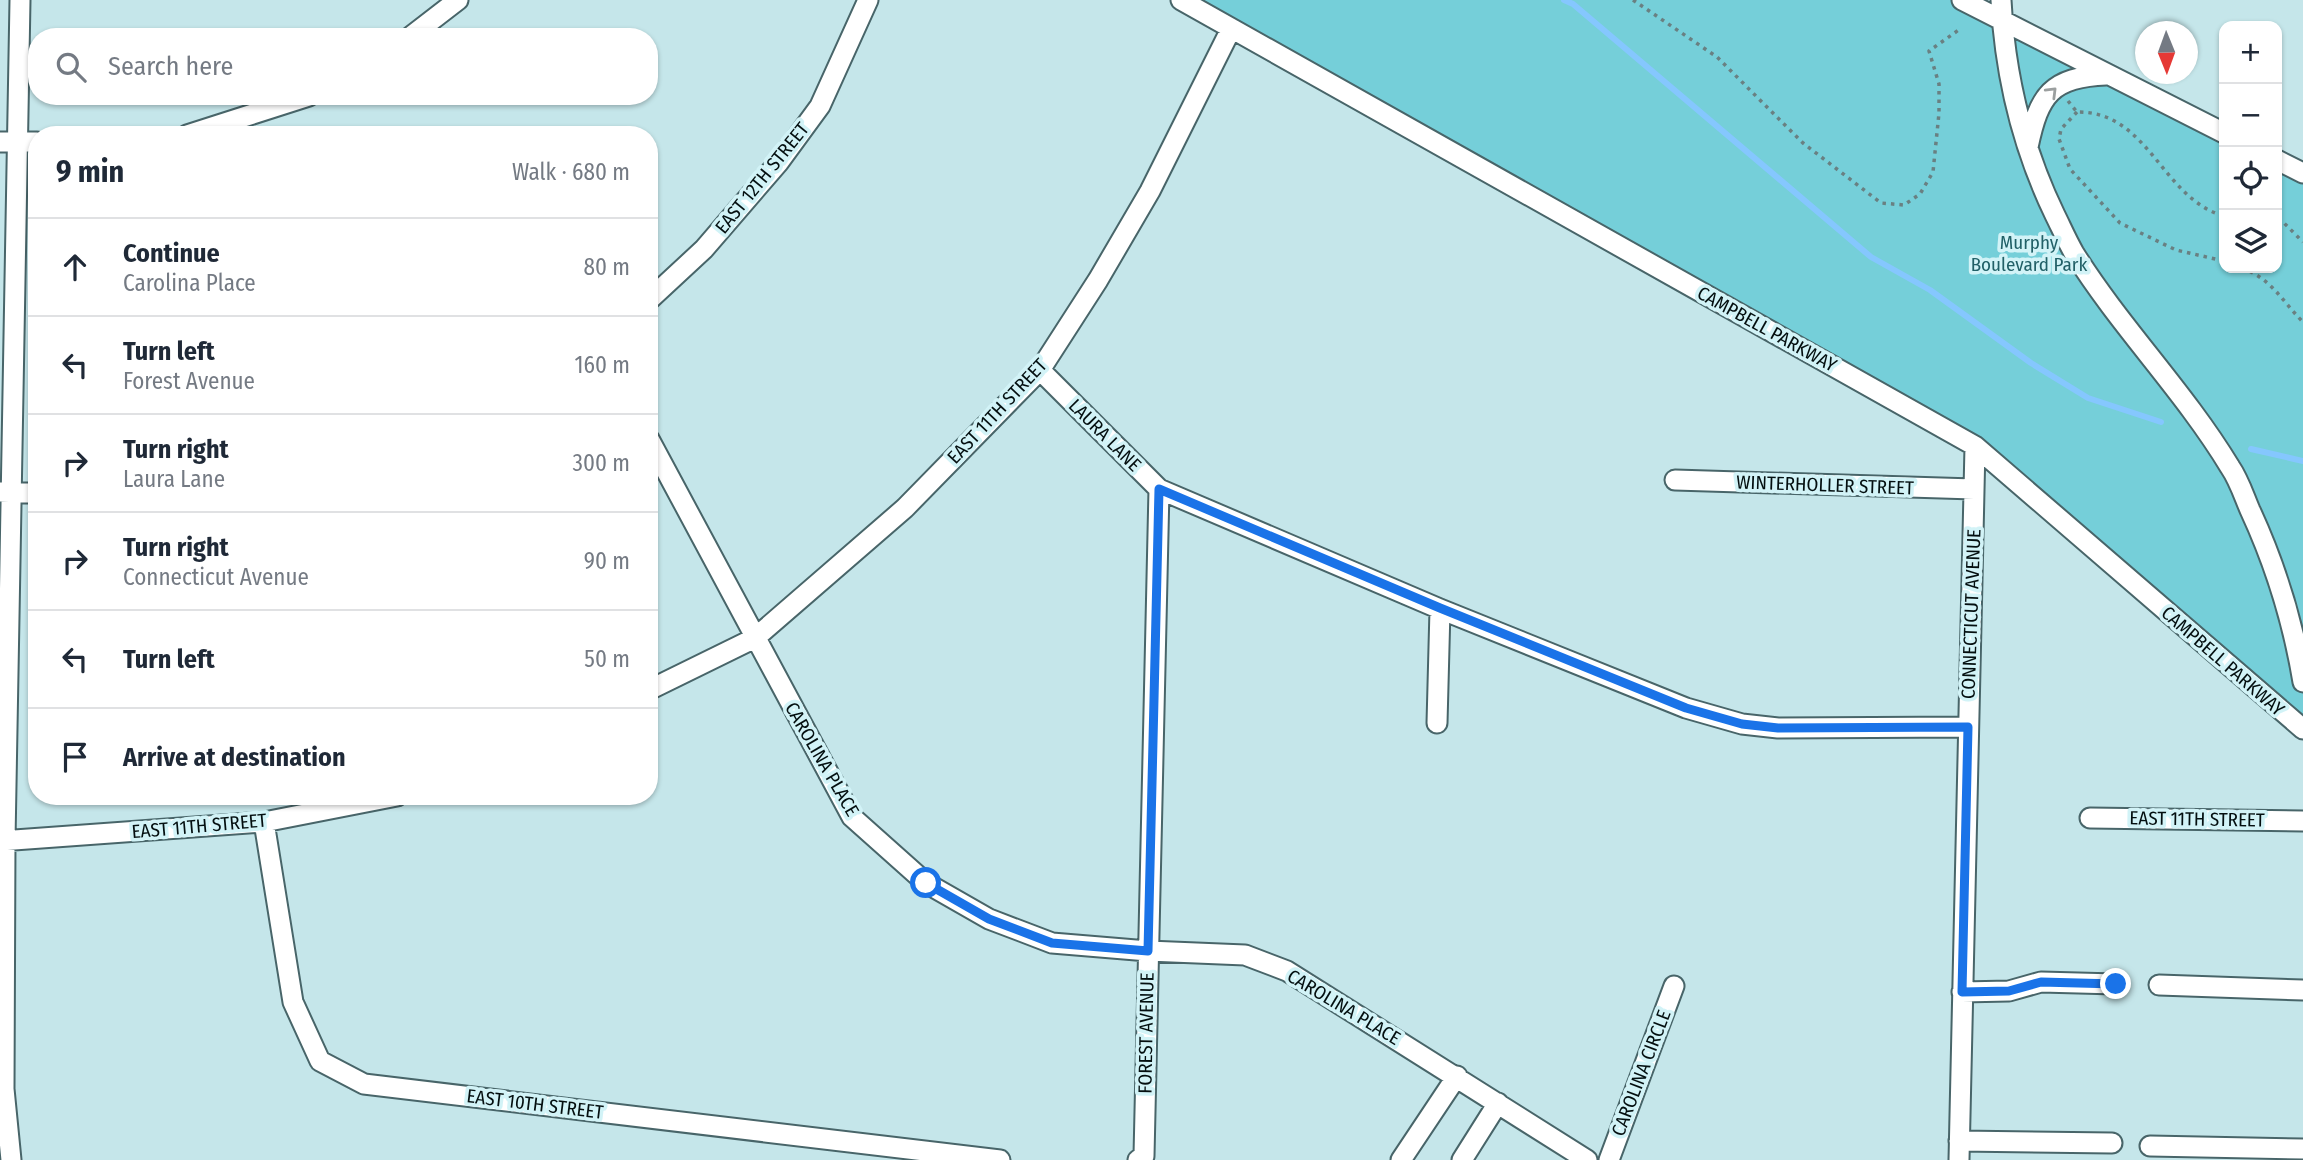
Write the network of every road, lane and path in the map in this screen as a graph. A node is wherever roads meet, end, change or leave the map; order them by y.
1 (20, 0) edge
2 (458, 0) edge
3 (868, 0) edge
4 (1181, 0) edge
5 (1633, 0) edge
6 (1962, 0) edge
7 (2001, 0) edge
8 (2002, 21) junction
9 (422, 28) edge
10 (1231, 29) junction
11 (1960, 29) dead end
12 (2109, 75) junction
13 (2062, 94) dead end
14 (281, 105) edge
15 (2077, 112) junction
16 (215, 126) edge
17 (2219, 130) edge
18 (18, 142) edge
19 (2028, 148) junction
20 (2282, 162) edge
21 (2303, 173) edge
22 (2219, 214) edge
23 (2282, 222) edge
24 (2303, 242) edge
25 (2219, 260) edge
26 (2255, 273) edge
27 (658, 292) edge
28 (2303, 322) edge
29 (1040, 370) junction
30 (1975, 446) junction
31 (658, 456) edge
32 (1675, 480) dead end
33 (1159, 489) junction
34 (1974, 489) junction
35 (6, 492) edge
36 (28, 492) edge
37 (1440, 608) junction
38 (755, 638) junction
39 (2303, 682) edge
40 (658, 686) edge
41 (1437, 723) dead end
42 (1968, 727) junction
43 (2303, 729) edge
44 (351, 805) edge
45 (2090, 818) dead end
46 (2303, 821) edge
47 (264, 822) junction
48 (3, 841) edge
49 (1148, 951) junction
50 (2116, 984) dead end
51 (2159, 985) dead end
52 (1674, 986) dead end
53 (2303, 990) edge
54 (1962, 992) junction
55 (1457, 1076) junction
56 (1498, 1103) junction
57 (4, 1123) edge
58 (2112, 1143) dead end
59 (2150, 1146) dead end
60 (2303, 1149) edge
61 (1959, 1150) edge
62 (1141, 1158) edge
63 (11, 1160) edge
64 (1000, 1160) edge
65 (1401, 1160) edge
66 (1462, 1160) edge
67 (1587, 1160) edge
68 (1609, 1160) edge

1 - 18 street
2 - 9 street
3 - 27 street, EAST 12TH STREET
4 - 10 street, CAMPBELL PARKWAY
5 - 11 path
6 - 8 street
7 - 8 street
8 - 12 street
8 - 19 street
10 - 29 street, EAST 11TH STREET
10 - 30 street, CAMPBELL PARKWAY
12 - 17 street
19 -> 12 street
13 - 15 path
14 - 16 street
15 - 22 path
15 - 25 path
18 - 35 street
19 - 39 street
20 - 21 street
23 - 24 path
26 - 28 path
29 - 33 street, LAURA LANE
29 - 38 street, EAST 11TH STREET
30 - 34 street, CONNECTICUT AVENUE
30 - 43 street, CAMPBELL PARKWAY
31 - 38 street, CAROLINA PLACE
32 - 34 street, WINTERHOLLER STREET
33 - 37 street, LAURA LANE
33 - 49 street, FOREST AVENUE
34 - 42 street, CONNECTICUT AVENUE
35 - 36 street
35 - 48 street
37 - 41 street
37 - 42 street, LAURA LANE
38 - 40 street, EAST 11TH STREET
38 - 49 street, CAROLINA PLACE
42 - 54 street, CONNECTICUT AVENUE
44 - 47 street, EAST 11TH STREET
45 - 46 street, EAST 11TH STREET
47 - 48 street, EAST 11TH STREET
47 - 64 street, EAST 10TH STREET
48 - 57 street
49 - 55 street, CAROLINA PLACE
49 - 62 street, FOREST AVENUE
50 - 54 street
51 - 53 street
52 - 68 street, CAROLINA CIRCLE
54 - 61 street, CONNECTICUT AVENUE
55 - 56 street, CAROLINA PLACE
55 - 65 street
56 - 66 street
56 - 67 street, CAROLINA PLACE
57 - 63 street
58 - 61 street
59 - 60 street

